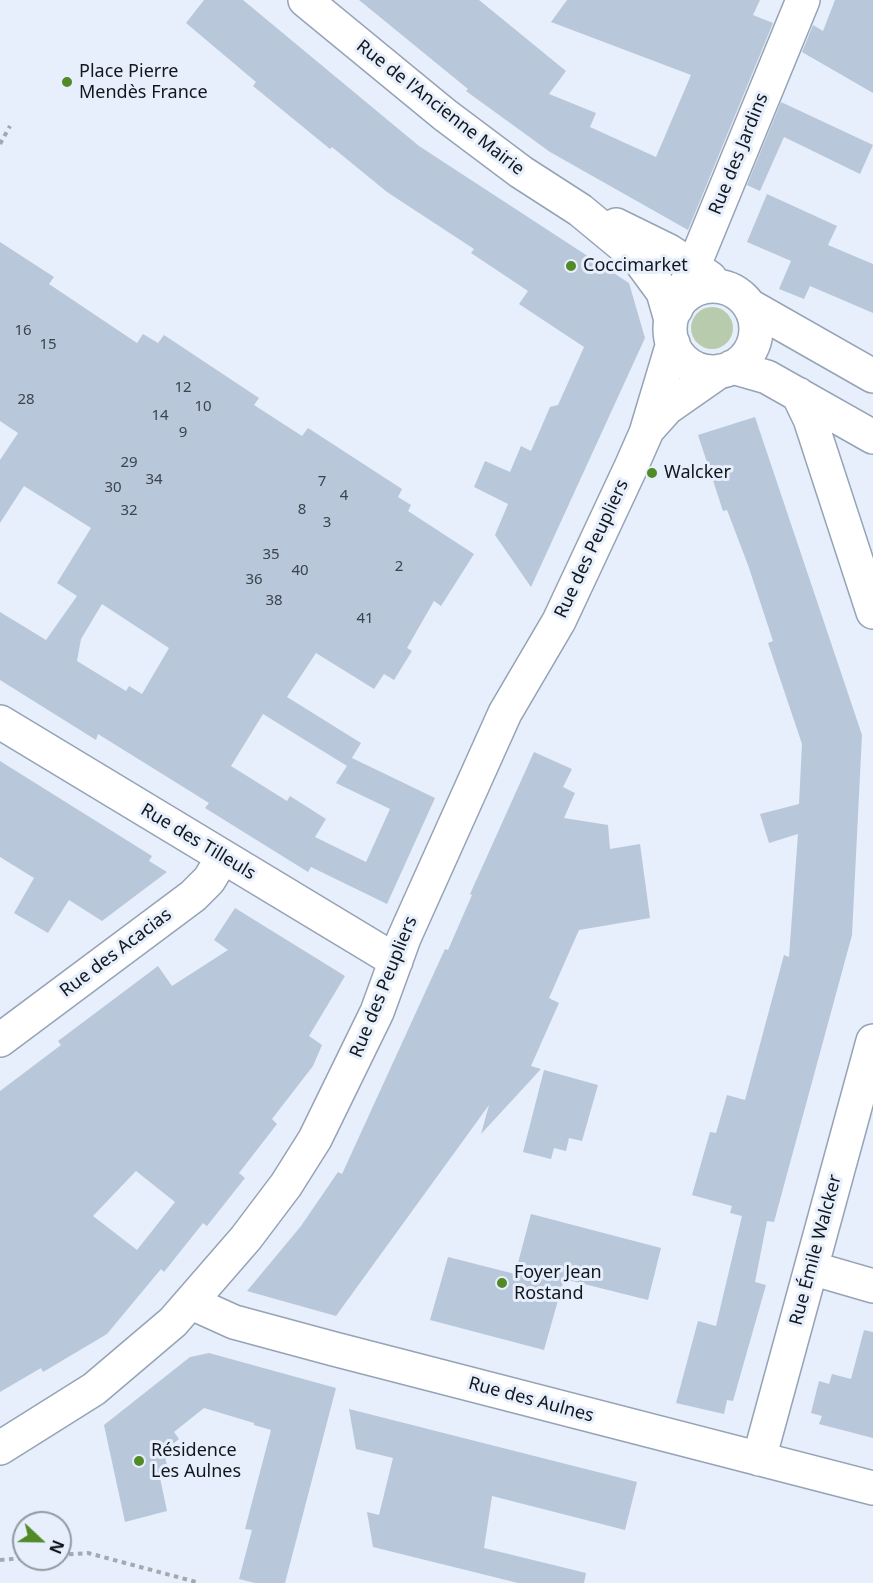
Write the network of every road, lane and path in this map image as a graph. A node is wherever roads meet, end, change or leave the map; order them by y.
1 (305, 0) edge
2 (803, 0) edge
3 (10, 126) dead end
4 (0, 144) edge
5 (580, 210) junction
6 (693, 267) junction
7 (738, 297) junction
8 (674, 324) junction
9 (726, 369) junction
10 (873, 376) edge
11 (798, 394) junction
12 (645, 433) junction
13 (873, 437) edge
14 (873, 612) edge
15 (0, 722) edge
16 (223, 857) junction
17 (396, 961) junction
18 (0, 1040) edge
19 (873, 1041) edge
20 (811, 1268) junction
21 (873, 1286) edge
22 (192, 1303) junction
23 (0, 1448) edge
24 (759, 1459) junction
25 (873, 1488) edge
26 (72, 1555) edge
27 (200, 1583) edge

1 - 5 street, Rue de l'Ancienne Mairie
2 - 6 street, Rue des Jardins
3 - 4 path
5 - 6 street, Rue de l'Ancienne Mairie
5 - 8 street, Rue de l'Ancienne Mairie
6 - 7 street, Rue de l'Ancienne Mairie
6 - 8 street, Rue des Jardins
7 - 8 street
7 - 9 street
7 - 10 street, Rue de l'Ancienne Mairie
8 - 9 street
8 - 12 street, Rue des Peupliers
9 - 11 street
9 - 12 street, Rue des Peupliers
11 - 13 street
11 - 14 street
12 - 17 street, Rue des Peupliers
15 - 16 street, Rue des Tilleuls
16 - 17 street, Rue des Tilleuls
16 - 18 street, Rue des Acacias
17 - 22 street, Rue des Peupliers
19 - 20 street, Rue Émile Walcker
20 - 21 street
20 - 24 street, Rue Émile Walcker
22 - 23 street, Rue des Peupliers
22 - 24 street, Rue des Aulnes
24 - 25 street, Rue des Aulnes
26 - 27 path

